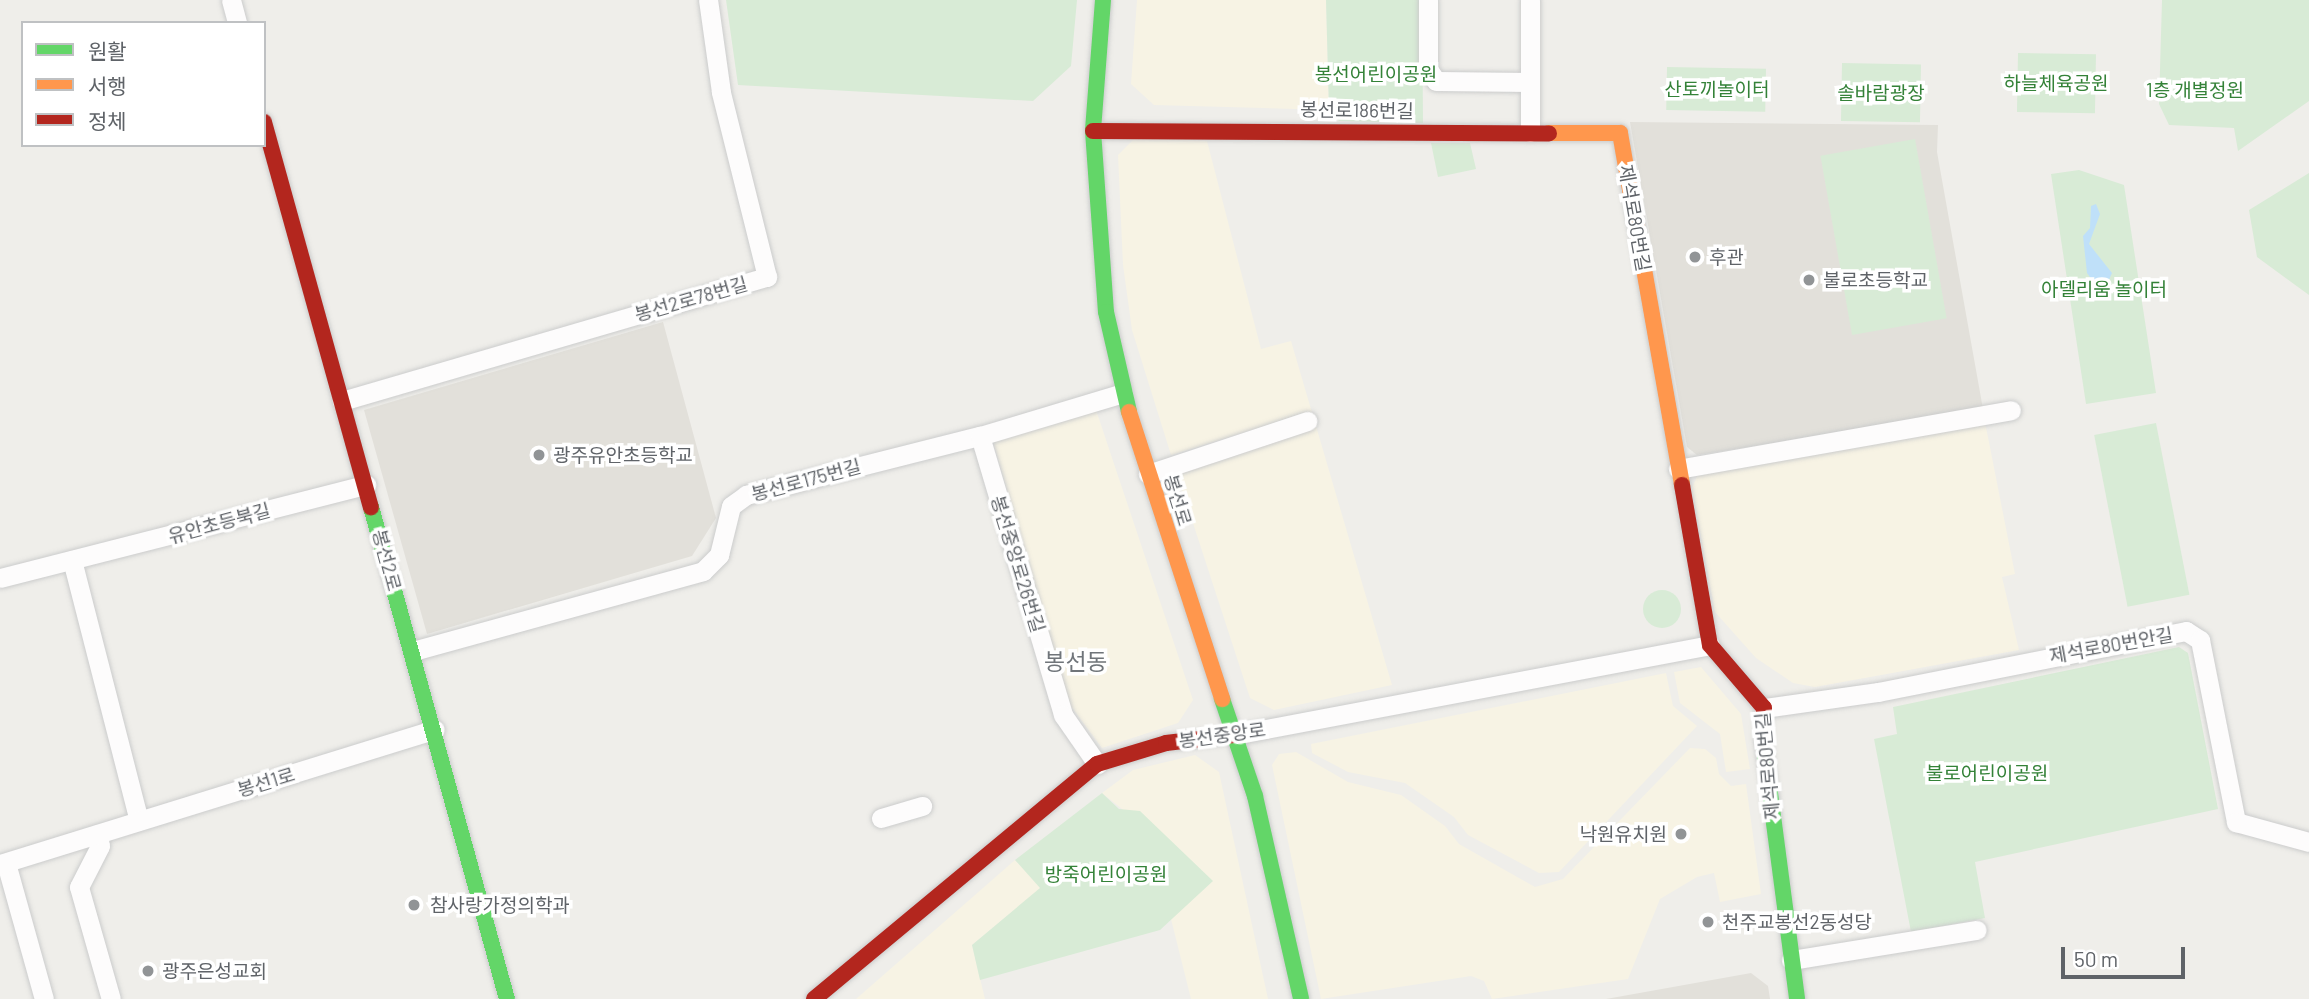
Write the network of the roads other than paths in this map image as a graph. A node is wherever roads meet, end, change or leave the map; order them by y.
1 (231, 0) edge
2 (708, 0) edge
3 (1103, 0) edge
4 (1427, 0) edge
5 (1530, 0) edge
6 (236, 21) edge
7 (1530, 82) junction
8 (266, 129) edge
9 (1093, 131) junction
10 (1530, 132) junction
11 (1620, 133) joint
12 (1123, 393) junction
13 (342, 401) junction
14 (2011, 410) dead end
15 (1307, 421) dead end
16 (980, 436) junction
17 (1678, 468) junction
18 (1148, 474) junction
19 (366, 485) junction
20 (72, 560) junction
21 (0, 578) edge
22 (1710, 645) junction
23 (413, 651) junction
24 (1764, 708) junction
25 (435, 729) junction
26 (1234, 735) junction
27 (1097, 764) junction
28 (922, 806) dead end
29 (881, 818) dead end
30 (139, 821) junction
31 (98, 834) junction
32 (2309, 842) edge
33 (3, 864) edge
34 (1977, 930) dead end
35 (1791, 960) junction
36 (44, 999) edge
37 (110, 999) edge
38 (507, 999) edge
39 (814, 999) edge
40 (1301, 999) edge
41 (1797, 999) edge

1 - 6 street
2 - 13 street, 봉선2로78번길
3 - 9 street, 봉선로
4 - 7 street
5 - 7 street
7 - 10 street
8 - 13 street, 봉선2로
9 - 10 street, 봉선로186번길
9 - 12 street, 봉선로
10 - 11 street, 봉선로186번길
11 - 17 street, 제석로80번길
12 - 16 street, 봉선로175번길
12 - 18 street, 봉선로
13 - 19 street, 봉선2로
14 - 17 street
15 - 18 street
16 - 23 street, 봉선로175번길
16 - 27 street, 봉선중앙로26번길
17 - 22 street, 제석로80번길
18 - 26 street, 봉선로
19 - 20 street, 유안초등북길
19 - 23 street, 봉선2로
20 - 21 street, 유안초등북길
20 - 30 street
22 - 24 street, 제석로80번길
22 - 26 street, 봉선중앙로
23 - 25 street, 봉선2로
24 - 32 street, 제석로80번안길
24 - 35 street, 제석로80번길
25 - 30 street, 봉선1로
25 - 38 street, 봉선2로
26 - 27 street, 봉선중앙로
26 - 40 street, 봉선로
27 - 39 street, 봉선중앙로
28 - 29 street
30 - 31 street, 봉선1로
31 - 33 street, 봉선1로
31 - 37 street
33 - 36 street
34 - 35 street
35 - 41 street, 제석로80번길

